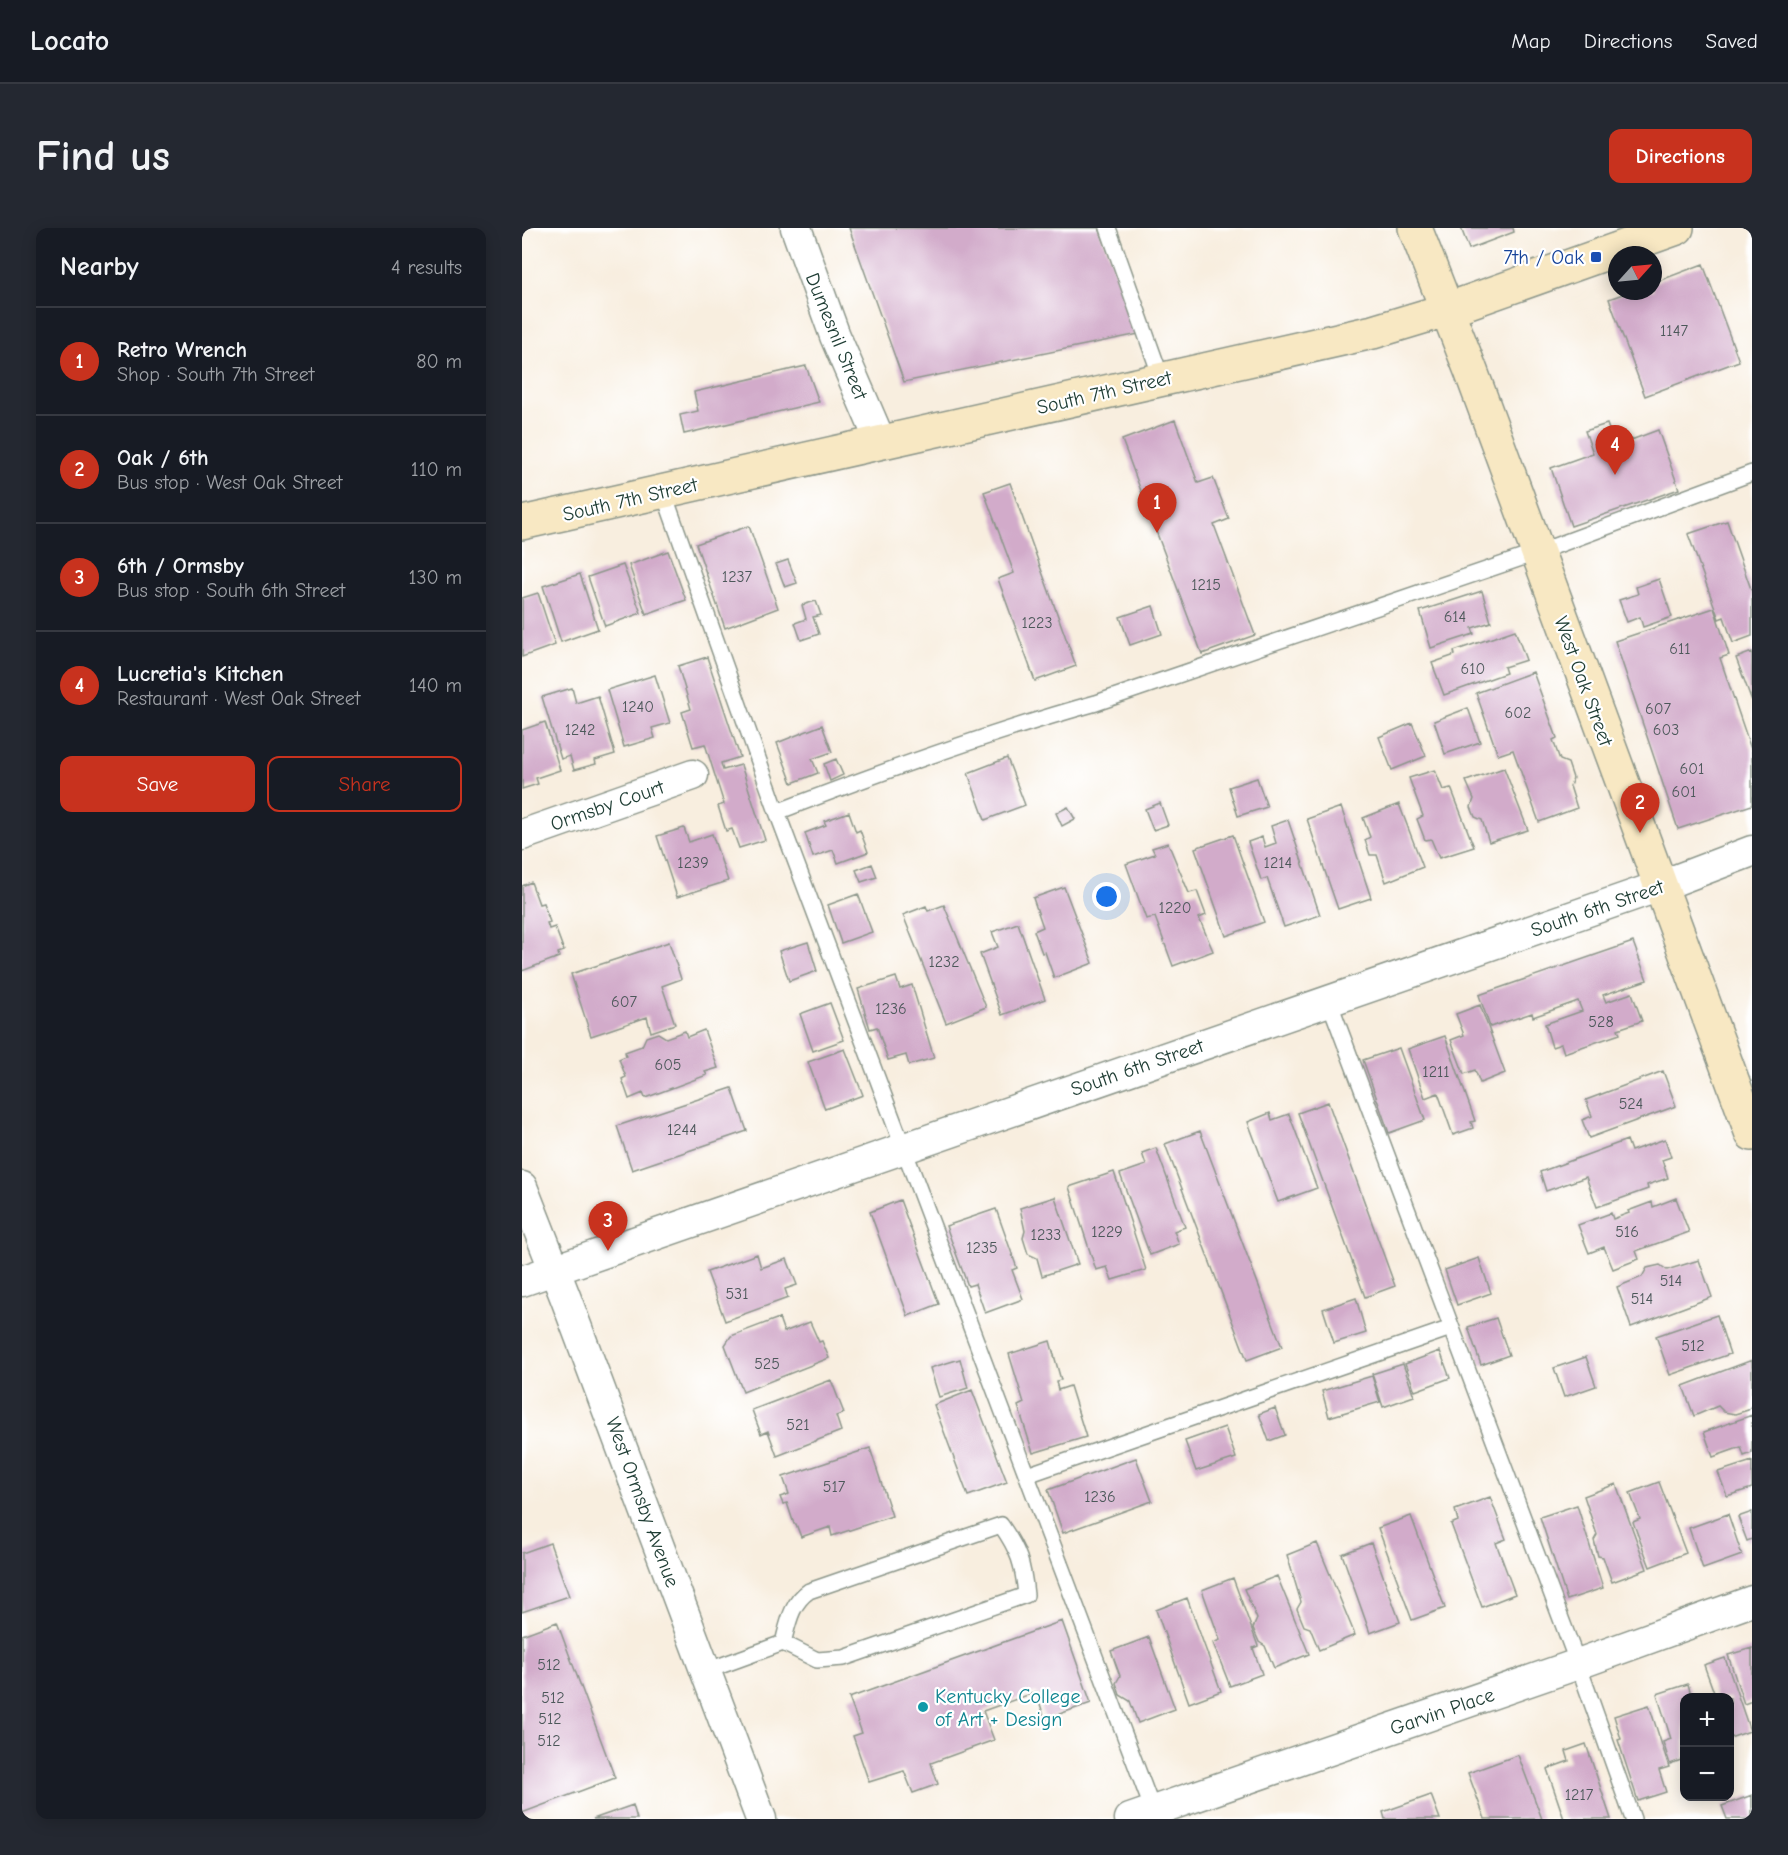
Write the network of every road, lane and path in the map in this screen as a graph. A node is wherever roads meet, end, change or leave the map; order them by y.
1 (796, 228) edge
2 (1108, 228) edge
3 (1415, 228) edge
4 (1677, 228) edge
5 (1446, 310) junction
6 (1162, 380) junction
7 (880, 443) junction
8 (1752, 473) edge
9 (663, 491) junction
10 (522, 523) edge
11 (1536, 553) junction
12 (693, 775) dead end
13 (777, 812) junction
14 (522, 835) edge
15 (1752, 851) edge
16 (1660, 886) junction
17 (1329, 1001) junction
18 (1752, 1134) edge
19 (903, 1148) junction
20 (522, 1187) edge
21 (555, 1269) junction
22 (522, 1281) edge
23 (1451, 1328) junction
24 (1027, 1475) junction
25 (1752, 1601) edge
26 (783, 1643) junction
27 (1578, 1664) junction
28 (706, 1671) junction
29 (1147, 1816) edge
30 (761, 1819) edge
31 (1633, 1819) edge

1 - 7 street, Dumesnil Street
2 - 6 lane
3 - 5 street, West Oak Street
4 - 5 street, South 7th Street
5 - 6 street, South 7th Street
5 - 11 street, West Oak Street
6 - 7 street, South 7th Street
7 - 9 street, South 7th Street
8 - 11 lane
9 - 10 street, South 7th Street
9 - 13 lane
11 - 13 lane
11 - 16 street, West Oak Street
12 - 14 street, Ormsby Court
13 - 19 lane
15 - 16 street, South 6th Street
16 - 17 street, South 6th Street
16 - 18 street, West Oak Street
17 - 19 street, South 6th Street
17 - 23 lane
19 - 21 street, South 6th Street
19 - 24 lane
20 - 21 street, West Ormsby Avenue
21 - 22 street, South 6th Street
21 - 28 street, West Ormsby Avenue
23 - 24 lane
23 - 27 lane
24 - 29 lane
25 - 27 street, Garvin Place
26 - 26 lane
26 - 28 lane
27 - 29 street, Garvin Place
27 - 31 lane
28 - 30 street, West Ormsby Avenue

